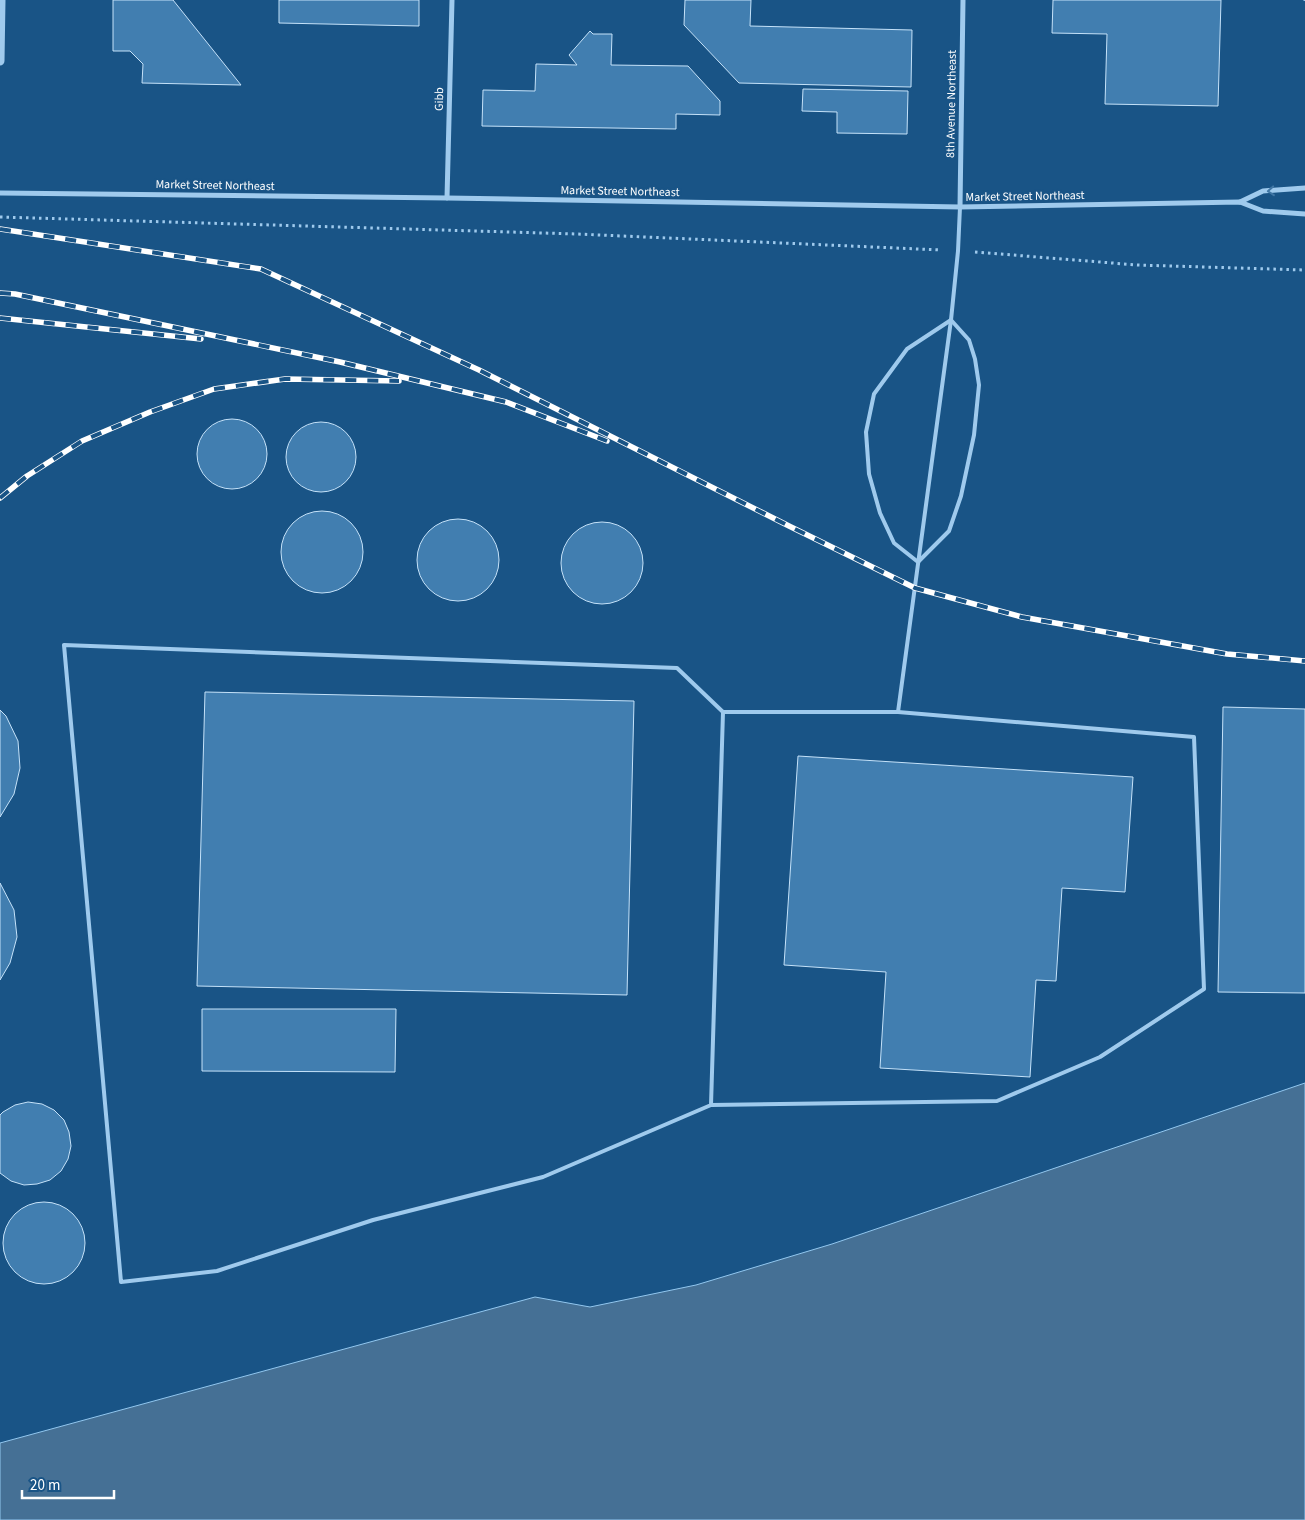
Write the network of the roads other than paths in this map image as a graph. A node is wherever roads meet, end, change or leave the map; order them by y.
1 (2, 0) edge
2 (452, 0) edge
3 (963, 0) edge
4 (0, 61) edge
5 (1305, 188) edge
6 (0, 194) edge
7 (447, 198) junction
8 (1240, 202) junction
9 (960, 208) junction
10 (1305, 214) edge
11 (951, 320) junction
12 (918, 562) junction
13 (723, 712) junction
14 (898, 712) junction
15 (711, 1105) junction

1 - 4 street
2 - 7 street, Gibb
3 - 9 street, 8th Avenue Northeast
5 -> 8 street, Market Street Northeast
6 - 7 street, Market Street Northeast
7 - 9 street, Market Street Northeast
8 - 9 street, Market Street Northeast
8 - 10 street, Market Street Northeast
9 - 11 lane
11 - 12 lane
11 - 12 lane
11 - 12 lane
12 - 14 lane
13 - 14 lane
13 - 15 lane
13 - 15 lane
14 - 15 lane

